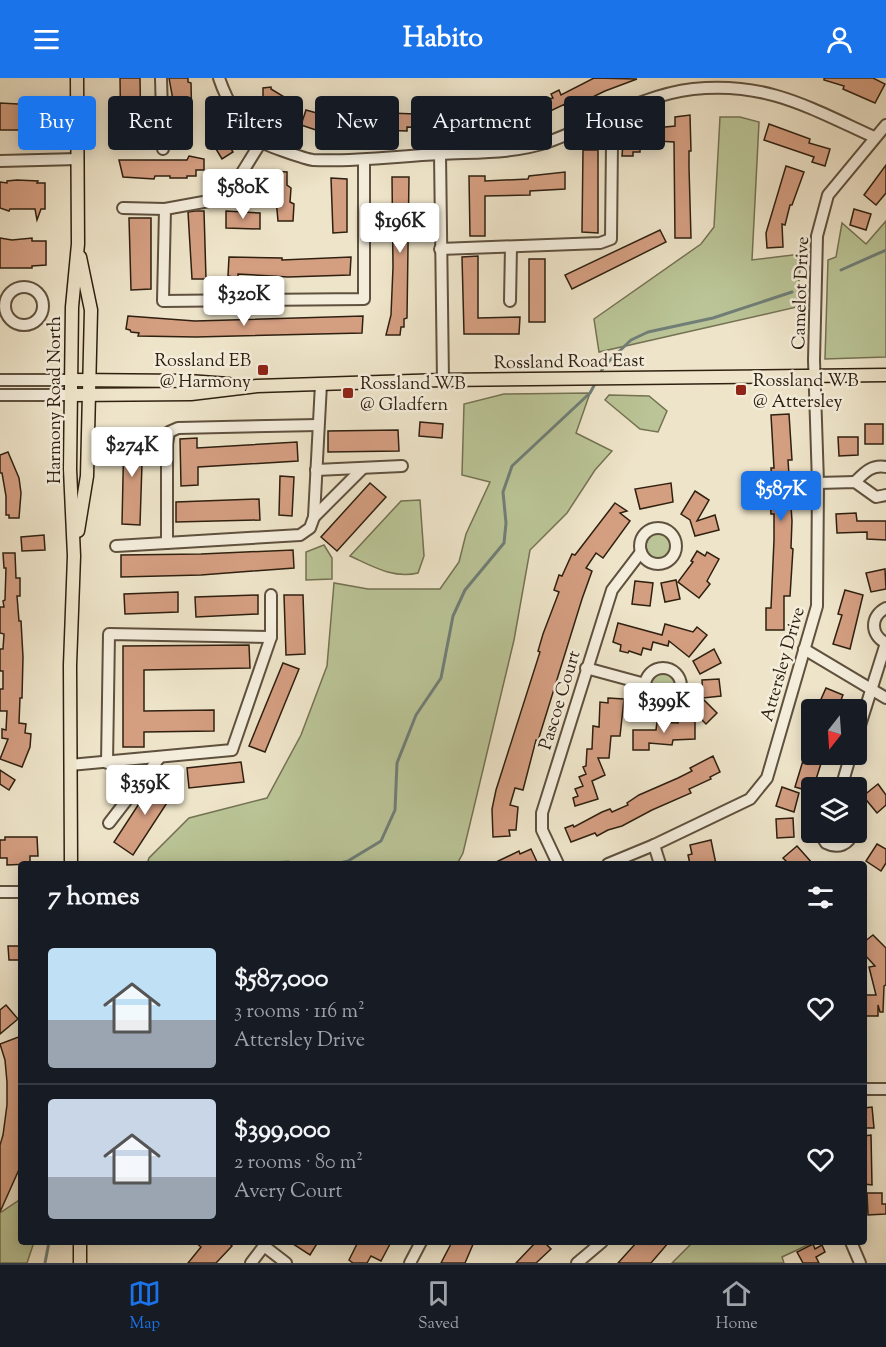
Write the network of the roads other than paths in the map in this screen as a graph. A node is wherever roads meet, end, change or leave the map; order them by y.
1 (77, 78) edge
2 (161, 78) edge
3 (219, 78) edge
4 (162, 96) edge
5 (228, 96) edge
6 (664, 96) edge
7 (886, 125) edge
8 (564, 135) edge
9 (874, 137) junction
10 (256, 150) edge
11 (284, 150) edge
12 (612, 150) edge
13 (440, 154) junction
14 (78, 159) junction
15 (0, 160) edge
16 (364, 160) junction
17 (123, 208) dead end
18 (165, 209) junction
19 (78, 244) junction
20 (511, 247) junction
21 (440, 249) junction
22 (510, 301) dead end
23 (886, 375) edge
24 (814, 376) junction
25 (0, 380) edge
26 (71, 380) junction
27 (90, 380) junction
28 (443, 380) junction
29 (321, 384) junction
30 (257, 386) junction
31 (0, 395) edge
32 (71, 395) junction
33 (89, 395) junction
34 (318, 426) junction
35 (402, 466) dead end
36 (886, 467) edge
37 (363, 468) junction
38 (316, 470) junction
39 (855, 482) junction
40 (818, 483) junction
41 (886, 495) edge
42 (314, 517) junction
43 (167, 543) junction
44 (116, 546) dead end
45 (641, 552) dead end
46 (74, 556) junction
47 (271, 595) dead end
48 (886, 608) edge
49 (271, 637) junction
50 (886, 643) edge
51 (804, 649) junction
52 (586, 668) junction
53 (645, 684) dead end
54 (872, 690) junction
55 (886, 698) edge
56 (867, 705) edge
57 (160, 758) junction
58 (107, 763) junction
59 (70, 765) junction
60 (109, 823) dead end
61 (826, 843) edge
62 (845, 843) edge
63 (654, 845) junction
64 (71, 861) edge
65 (557, 861) edge
66 (615, 861) edge
67 (659, 861) edge
68 (0, 892) edge
69 (18, 892) edge
70 (867, 1089) edge
71 (886, 1089) edge
72 (80, 1245) edge
73 (265, 1245) edge
74 (267, 1245) edge
75 (419, 1245) edge
76 (598, 1245) edge
77 (852, 1245) edge
78 (80, 1263) edge
79 (251, 1263) edge
80 (286, 1263) edge
81 (410, 1263) edge
82 (577, 1263) edge
83 (860, 1263) edge

1 - 14 main road, Harmony Road North
2 - 4 street
3 - 5 street
6 - 9 street
7 - 9 street, Camelot Drive
8 - 13 street
9 - 24 street, Camelot Drive
10 - 18 street
11 - 16 street
12 - 20 street
13 - 16 street
13 - 21 street
14 - 15 street
14 - 19 main road, Harmony Road North
16 - 18 street
17 - 18 street
19 - 26 main road, Harmony Road North
19 - 27 main road, Harmony Road North
20 - 21 street
20 - 22 street
21 - 28 street
23 - 24 main road, Rossland Road East
24 - 28 main road, Rossland Road East
24 - 40 street, Attersley Drive
25 - 26 street
26 - 27 main road
26 - 32 main road, Harmony Road North
27 - 30 main road
27 - 33 main road, Harmony Road North
28 - 29 main road, Rossland Road East
29 - 30 main road, Rossland Road East
29 - 34 street
30 - 33 main road, Rossland Road East
31 - 32 street, Rossland Road East
32 - 33 main road, Rossland Road East
32 - 46 main road, Harmony Road North
33 - 46 main road, Harmony Road North
34 - 38 street
34 - 43 street
35 - 37 street
36 - 39 street
37 - 38 street
37 - 42 street
38 - 42 street
39 - 40 street
39 - 41 street
40 - 51 street, Attersley Drive
42 - 43 street
43 - 44 street
45 - 52 street, Pascoe Court
46 - 59 main road, Harmony Road North
47 - 49 street
48 - 50 street
49 - 57 street
49 - 58 street
50 - 54 street
51 - 54 street
51 - 63 street, Attersley Drive
52 - 53 street
52 - 65 street, Pascoe Court
54 - 55 street
54 - 56 street
57 - 58 street
57 - 60 street
58 - 59 street
59 - 64 main road, Harmony Road North
61 - 62 street
63 - 66 street, Attersley Drive
63 - 67 street
68 - 69 street
70 - 71 street
72 - 78 main road
73 - 79 street
74 - 80 street
75 - 81 street
76 - 82 street
77 - 83 street

